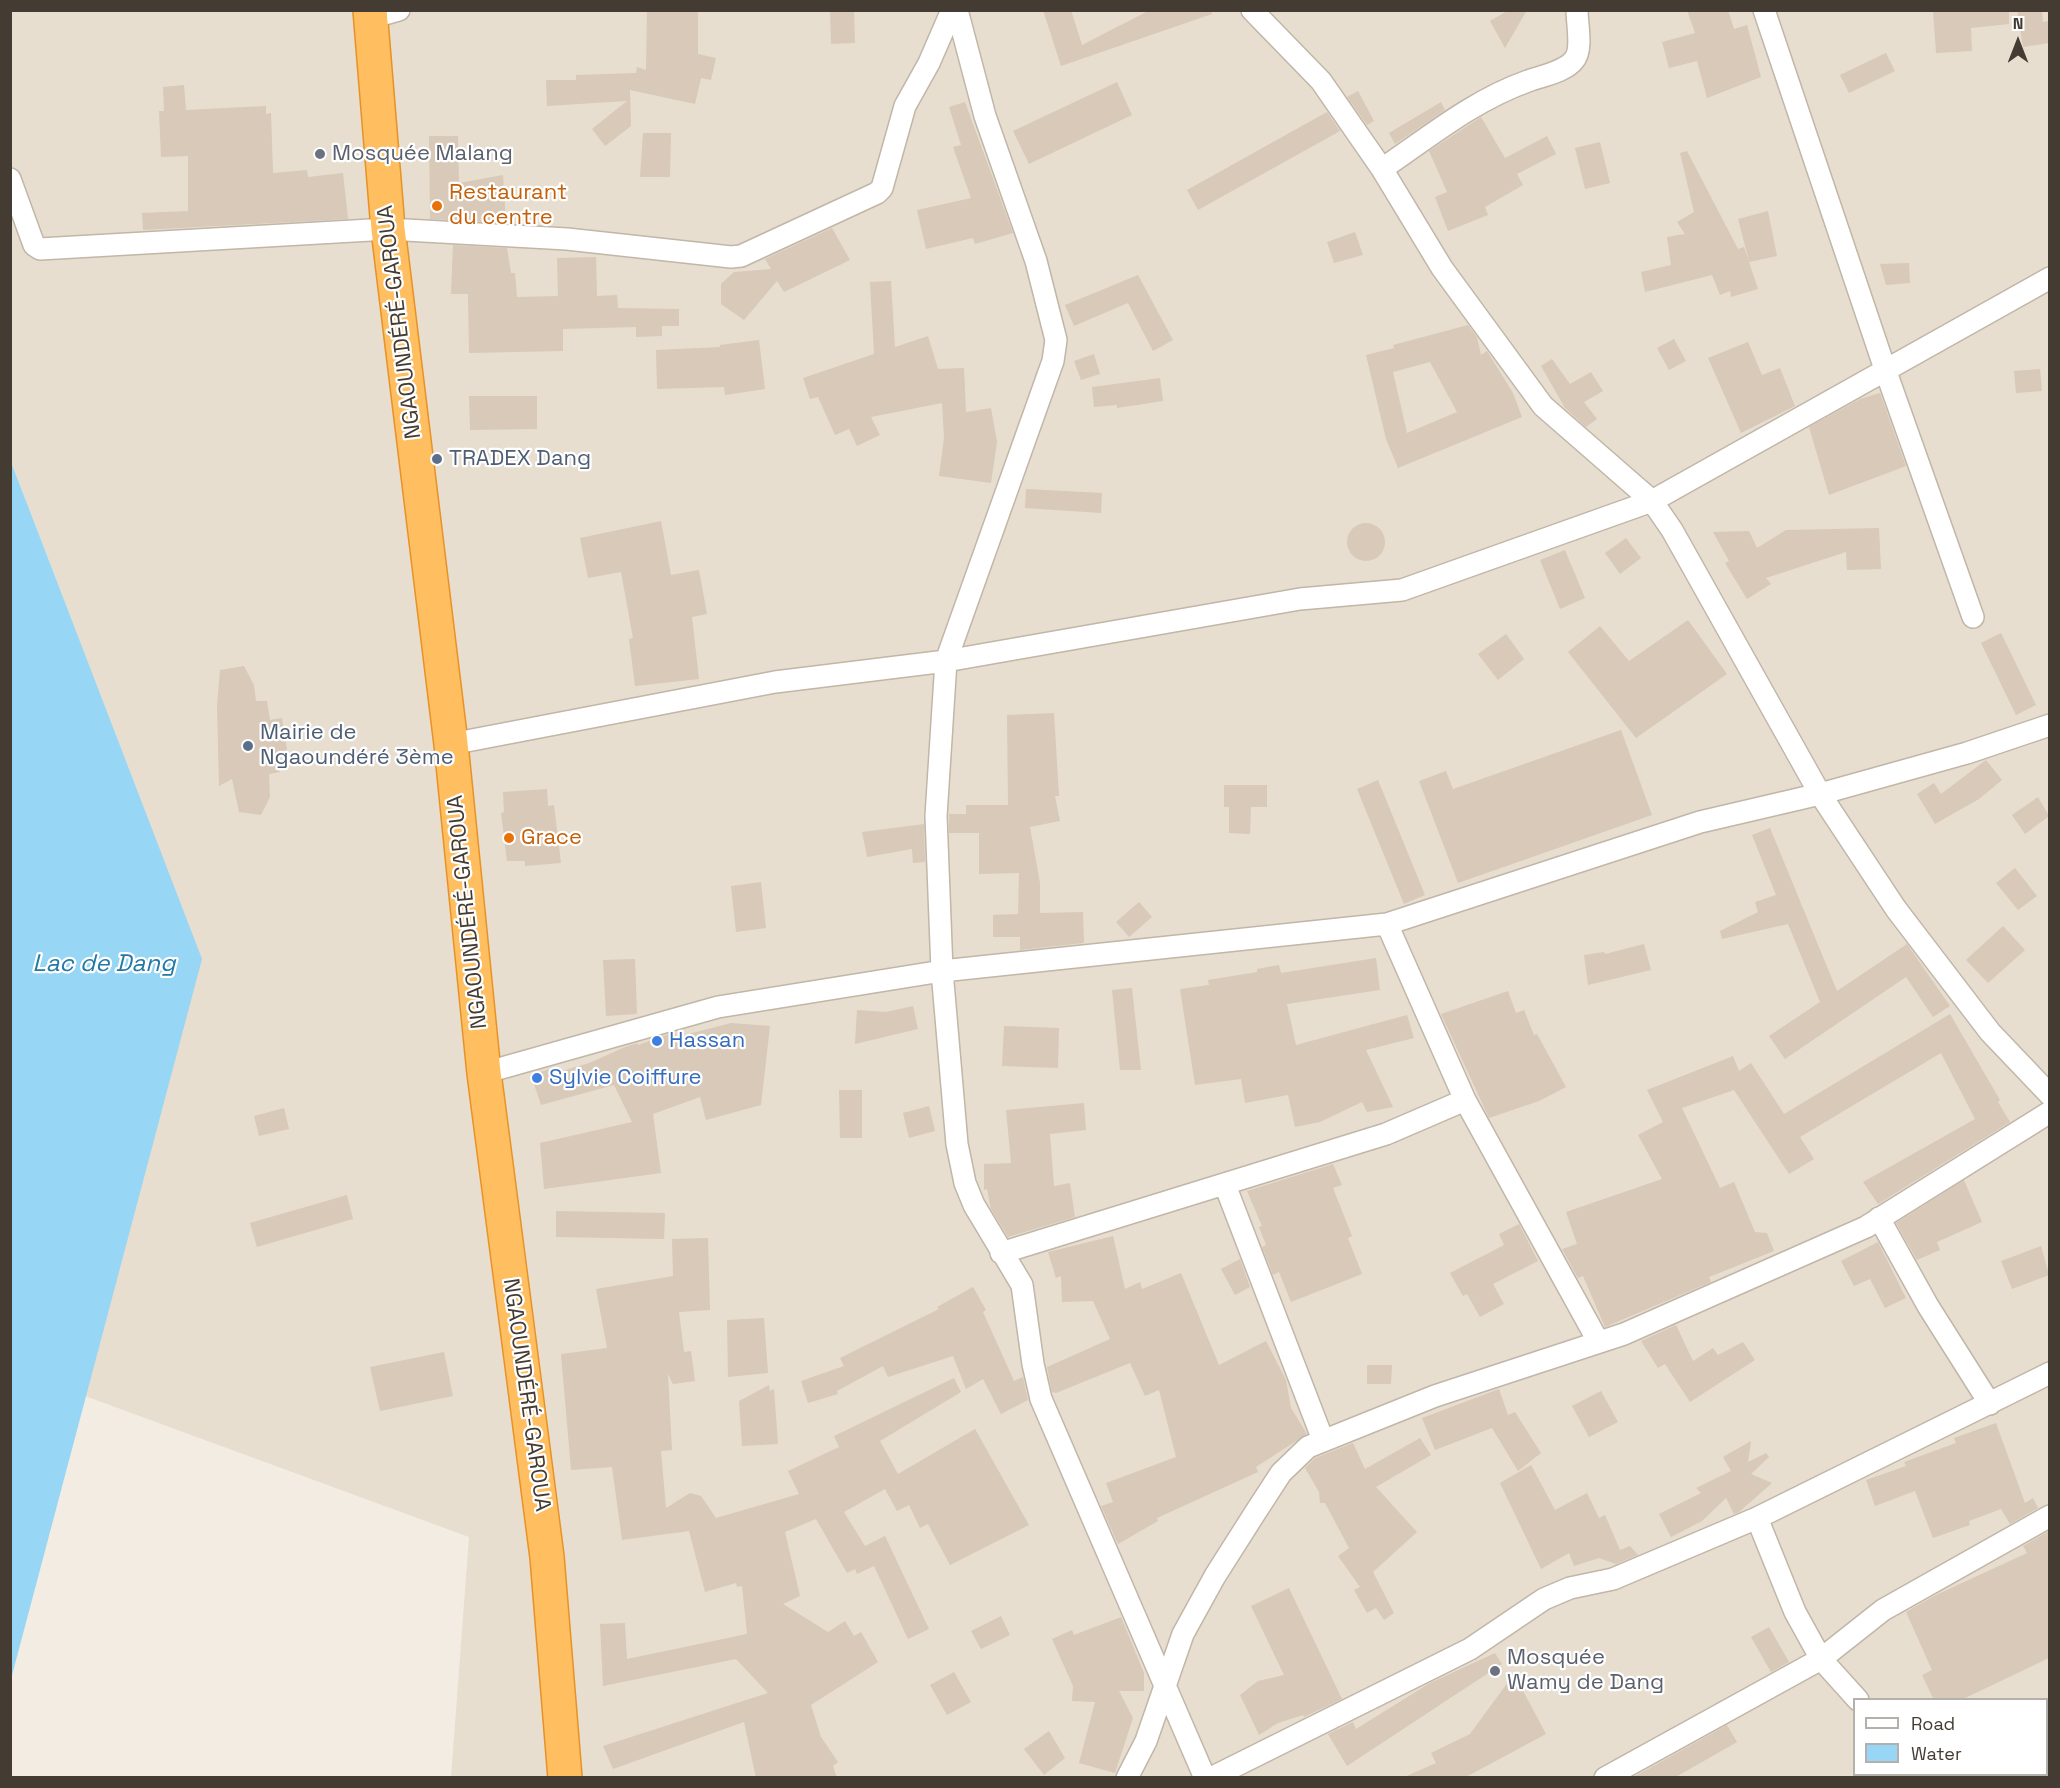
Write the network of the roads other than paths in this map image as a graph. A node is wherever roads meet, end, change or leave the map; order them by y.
1 (952, 10) edge
2 (957, 10) edge
3 (1252, 10) edge
4 (1577, 10) edge
5 (1764, 10) edge
6 (380, 13) edge
7 (1382, 169) junction
8 (10, 179) edge
9 (388, 229) junction
10 (2049, 278) edge
11 (1885, 369) junction
12 (1652, 501) junction
13 (1973, 617) dead end
14 (946, 661) junction
15 (2049, 725) edge
16 (452, 744) junction
17 (1820, 794) junction
18 (1387, 924) junction
19 (942, 971) junction
20 (484, 1073) junction
21 (2049, 1095) edge
22 (1465, 1100) junction
23 (2049, 1112) edge
24 (1225, 1185) junction
25 (1879, 1218) junction
26 (1001, 1253) junction
27 (1598, 1341) junction
28 (2049, 1373) edge
29 (1990, 1404) junction
30 (1323, 1440) junction
31 (2049, 1516) edge
32 (1757, 1518) junction
33 (1821, 1659) junction
34 (1165, 1688) junction
35 (1856, 1698) edge
36 (565, 1778) edge
37 (1127, 1778) edge
38 (1205, 1778) edge
39 (1211, 1778) edge
40 (1605, 1778) edge

1 - 9 street
2 - 14 street
3 - 7 street
4 - 7 street
5 - 11 street
6 - 9 highway, NGAOUNDÉRÉ-GAROUA
7 - 12 street
8 - 9 street
9 - 16 highway, NGAOUNDÉRÉ-GAROUA
10 - 11 street
11 - 12 street
11 - 13 street
12 - 14 street
12 - 17 street
14 - 16 street
14 - 19 street
15 - 17 street
16 - 20 highway, NGAOUNDÉRÉ-GAROUA
17 - 18 street
17 - 21 street
18 - 19 street
18 - 22 street
19 - 20 street
19 - 26 street
20 - 36 highway, NGAOUNDÉRÉ-GAROUA
22 - 24 street
22 - 27 street
23 - 25 street
24 - 26 street
24 - 30 street
25 - 27 street
25 - 29 street
26 - 34 street
27 - 30 street
28 - 29 street
29 - 32 street
30 - 34 street
31 - 33 street
32 - 33 street
32 - 39 street
33 - 35 street
33 - 40 street
34 - 37 street
34 - 38 street

